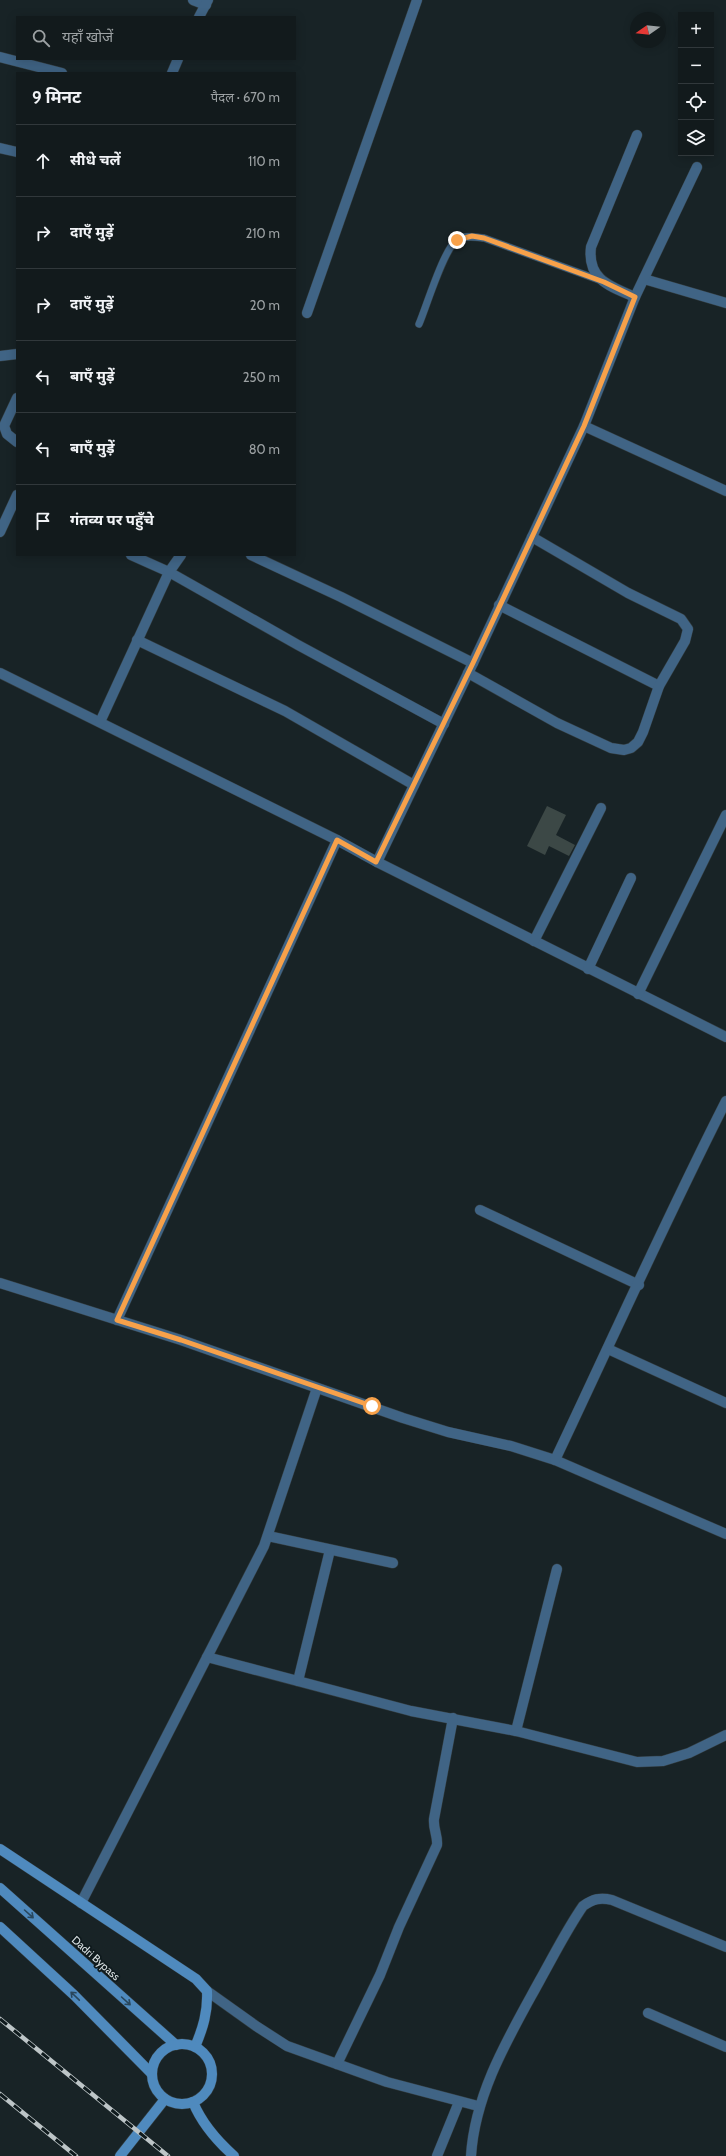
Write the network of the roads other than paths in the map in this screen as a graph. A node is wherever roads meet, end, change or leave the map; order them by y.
1 (193, 0) edge
2 (417, 0) edge
3 (207, 2) edge
4 (200, 16) edge
5 (0, 57) edge
6 (178, 60) edge
7 (58, 72) edge
8 (172, 72) edge
9 (638, 136) dead end
10 (0, 148) edge
11 (16, 152) edge
12 (697, 167) dead end
13 (644, 279) junction
14 (604, 282) junction
15 (635, 297) junction
16 (726, 303) edge
17 (307, 313) dead end
18 (419, 324) dead end
19 (16, 354) edge
20 (0, 356) edge
21 (16, 400) edge
22 (584, 426) junction
23 (16, 441) edge
24 (726, 491) edge
25 (16, 497) edge
26 (0, 532) edge
27 (532, 537) junction
28 (133, 556) edge
29 (180, 556) edge
30 (253, 556) edge
31 (169, 572) junction
32 (499, 605) junction
33 (137, 640) junction
34 (473, 663) junction
35 (0, 673) edge
36 (468, 673) junction
37 (659, 686) junction
38 (100, 722) junction
39 (444, 724) junction
40 (414, 785) junction
41 (600, 808) dead end
42 (726, 815) edge
43 (337, 840) junction
44 (376, 862) junction
45 (631, 878) dead end
46 (534, 941) junction
47 (588, 969) junction
48 (638, 994) junction
49 (726, 1037) edge
50 (726, 1101) edge
51 (480, 1210) dead end
52 (0, 1283) edge
53 (639, 1285) junction
54 (117, 1320) junction
55 (608, 1349) junction
56 (317, 1388) junction
57 (726, 1403) edge
58 (555, 1460) junction
59 (726, 1534) edge
60 (268, 1536) junction
61 (330, 1550) junction
62 (393, 1563) dead end
63 (557, 1569) dead end
64 (207, 1657) junction
65 (298, 1681) junction
66 (453, 1718) junction
67 (516, 1731) junction
68 (726, 1734) edge
69 (0, 1849) edge
70 (0, 1888) edge
71 (81, 1903) junction
72 (0, 1927) edge
73 (726, 1946) edge
74 (207, 1991) junction
75 (648, 2013) dead end
76 (176, 2045) junction
77 (726, 2047) edge
78 (195, 2048) junction
79 (337, 2064) junction
80 (152, 2074) junction
81 (165, 2099) junction
82 (193, 2102) junction
83 (459, 2102) junction
84 (478, 2106) junction
85 (120, 2156) edge
86 (234, 2156) edge
87 (437, 2156) edge
88 (470, 2156) edge

1 - 3 street
2 - 17 street
3 - 4 street
5 - 7 street
6 - 8 street
9 - 14 street
10 - 11 street
12 - 13 street
13 - 15 street
13 - 16 street
14 - 15 street
14 - 18 lane
15 - 22 street
19 - 20 street
21 - 23 street
22 - 24 street
22 - 27 street
25 - 26 street
27 - 32 street
27 - 37 street
28 - 31 street
29 - 31 street
30 - 34 street
31 - 33 street
31 - 39 street
32 - 34 street
32 - 37 street
33 - 38 street
33 - 40 street
34 - 36 street
35 - 38 street
36 - 37 street
36 - 39 street
38 - 43 street
39 - 40 street
40 - 44 street
41 - 46 street
42 - 48 street
43 - 44 street
43 - 54 street
44 - 46 street
45 - 47 street
46 - 47 street
47 - 48 street
48 - 49 street
50 - 53 street
51 - 53 street
52 - 54 street
53 - 55 street
54 - 56 street
55 - 57 street
55 - 58 street
56 - 58 street
56 - 60 street
58 - 59 street
60 - 61 street
60 - 64 street
61 - 62 street
61 - 65 street
63 - 67 street
64 - 65 street
64 - 71 street
65 - 66 street
66 - 67 street
66 - 79 street
67 - 68 street
69 - 71 main road
70 -> 76 main road, Dadri Bypass
71 - 74 main road
80 -> 72 main road
73 - 84 street
74 - 78 main road
74 - 79 street
75 - 77 street
76 - 78 main road
76 - 80 main road
78 - 82 main road
79 - 83 street
80 - 81 main road
81 - 82 main road
81 - 85 main road
82 - 86 main road
83 - 84 street
83 - 87 street
84 - 88 street

